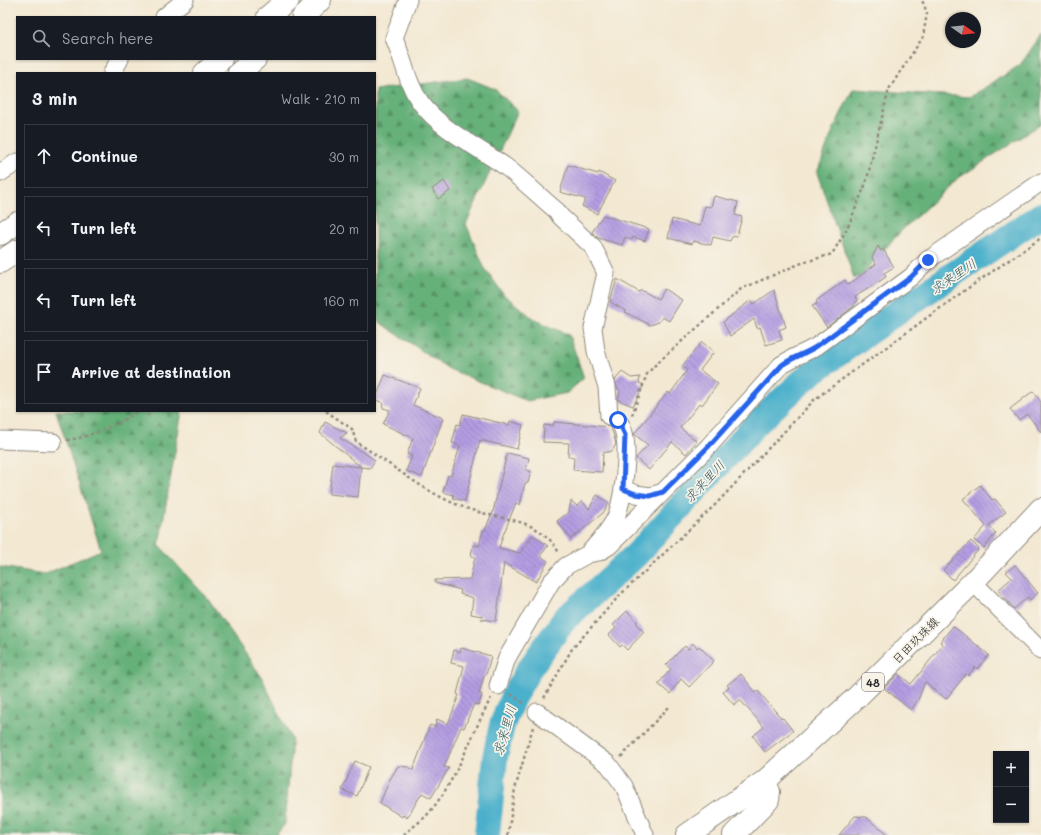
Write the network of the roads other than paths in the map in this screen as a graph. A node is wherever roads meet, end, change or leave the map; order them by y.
1 (185, 0) edge
2 (288, 0) edge
3 (320, 0) edge
4 (408, 0) edge
5 (165, 16) edge
6 (269, 16) edge
7 (303, 16) edge
8 (119, 60) edge
9 (220, 60) edge
10 (254, 60) edge
11 (113, 72) edge
12 (206, 72) edge
13 (240, 72) edge
14 (16, 163) edge
15 (0, 173) edge
16 (1041, 182) edge
17 (16, 224) edge
18 (0, 234) edge
19 (16, 252) edge
20 (0, 262) edge
21 (0, 440) edge
22 (53, 442) road end
23 (623, 489) junction
24 (663, 492) junction
25 (1041, 509) edge
26 (588, 554) junction
27 (973, 582) junction
28 (1041, 651) edge
29 (501, 688) road end
30 (537, 712) road end
31 (765, 781) junction
32 (645, 835) edge
33 (687, 835) edge
34 (734, 835) edge

1 - 5 street
2 - 6 main road
3 - 7 main road
4 - 23 street
8 - 11 street
9 - 12 main road
10 - 13 main road
14 - 15 street
16 - 24 street
17 - 18 main road
19 - 20 main road
21 - 22 street
23 - 24 street
23 - 26 street
24 - 26 street
25 - 27 main road, 日田玖珠線 / 48
26 - 29 street
27 - 28 street
27 - 31 main road, 日田玖珠線 / 48
30 - 32 street
31 - 33 main road, 日田玖珠線 / 48
31 - 34 main road

